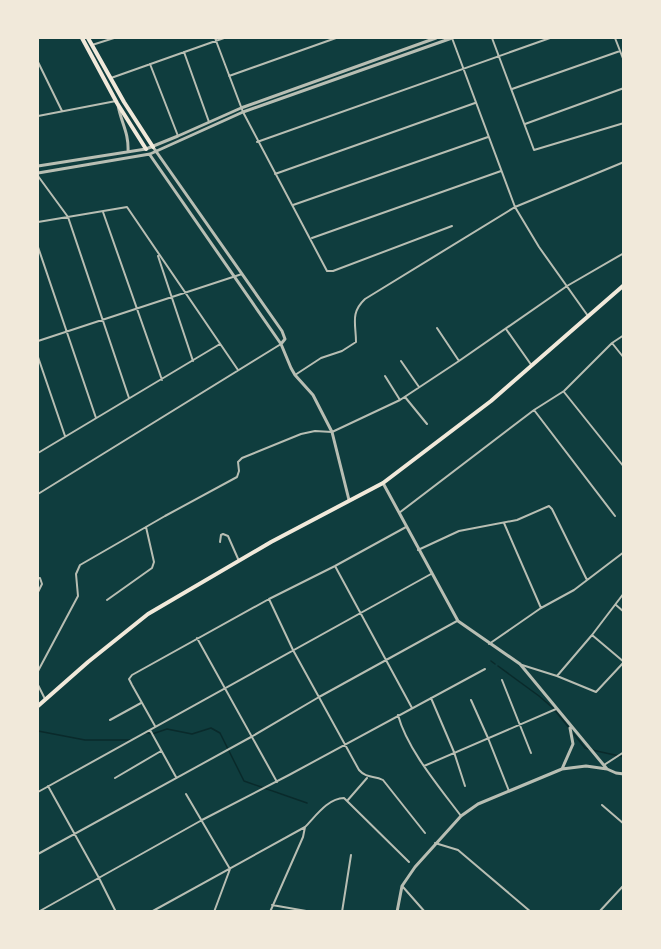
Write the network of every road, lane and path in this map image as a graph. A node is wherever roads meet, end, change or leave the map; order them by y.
1 (82, 38) edge
2 (88, 38) edge
3 (114, 38) edge
4 (224, 38) edge
5 (336, 38) edge
6 (436, 38) edge
7 (451, 38) edge
8 (492, 38) edge
9 (550, 38) edge
10 (615, 38) edge
11 (216, 39) edge
12 (92, 45) junction
13 (620, 51) junction
14 (184, 52) junction
15 (499, 56) junction
16 (624, 61) edge
17 (38, 62) edge
18 (150, 64) junction
19 (463, 68) junction
20 (229, 76) junction
21 (110, 78) junction
22 (624, 88) edge
23 (512, 90) junction
24 (117, 102) junction
25 (475, 103) junction
26 (241, 108) junction
27 (63, 111) junction
28 (243, 112) junction
29 (38, 116) edge
30 (209, 122) junction
31 (624, 123) edge
32 (524, 124) junction
33 (178, 136) junction
34 (488, 137) junction
35 (257, 142) junction
36 (153, 147) junction
37 (147, 149) junction
38 (128, 152) junction
39 (156, 152) junction
40 (150, 154) junction
41 (624, 162) edge
42 (38, 166) edge
43 (501, 171) junction
44 (275, 174) junction
45 (38, 175) edge
46 (292, 206) junction
47 (515, 207) junction
48 (103, 212) junction
49 (68, 218) junction
50 (38, 222) edge
51 (452, 226) dead end
52 (310, 238) junction
53 (38, 247) edge
54 (156, 251) junction
55 (624, 253) edge
56 (242, 274) junction
57 (234, 276) junction
58 (624, 285) edge
59 (567, 286) junction
60 (184, 292) junction
61 (171, 296) junction
62 (136, 307) junction
63 (588, 316) junction
64 (102, 319) junction
65 (437, 328) dead end
66 (506, 328) junction
67 (66, 331) junction
68 (624, 335) edge
69 (38, 341) edge
70 (612, 343) junction
71 (220, 344) junction
72 (281, 344) junction
73 (38, 357) edge
74 (624, 358) edge
75 (193, 361) junction
76 (400, 361) dead end
77 (459, 361) junction
78 (532, 366) junction
79 (238, 370) junction
80 (295, 375) junction
81 (385, 376) dead end
82 (162, 380) junction
83 (419, 387) junction
84 (564, 391) junction
85 (405, 397) junction
86 (129, 398) junction
87 (400, 400) junction
88 (534, 410) junction
89 (96, 418) junction
90 (427, 424) dead end
91 (332, 432) junction
92 (65, 436) junction
93 (38, 453) edge
94 (624, 467) edge
95 (383, 483) junction
96 (38, 494) edge
97 (349, 500) junction
98 (399, 513) junction
99 (615, 516) dead end
100 (504, 523) junction
101 (146, 527) junction
102 (406, 527) junction
103 (220, 542) dead end
104 (418, 550) junction
105 (624, 552) edge
106 (239, 561) junction
107 (335, 566) junction
108 (431, 574) junction
109 (38, 578) edge
110 (587, 580) junction
111 (38, 592) edge
112 (624, 593) edge
113 (269, 598) junction
114 (107, 600) dead end
115 (616, 605) junction
116 (541, 608) junction
117 (624, 612) edge
118 (361, 613) junction
119 (458, 621) junction
120 (592, 635) junction
121 (196, 638) junction
122 (489, 644) junction
123 (293, 650) junction
124 (386, 660) junction
125 (624, 662) edge
126 (520, 664) junction
127 (485, 669) dead end
128 (38, 670) edge
129 (557, 676) junction
130 (502, 680) dead end
131 (38, 685) edge
132 (225, 688) junction
133 (319, 697) junction
134 (431, 698) junction
135 (45, 699) junction
136 (471, 700) dead end
137 (141, 703) junction
138 (38, 706) edge
139 (412, 708) junction
140 (558, 708) junction
141 (398, 716) junction
142 (110, 720) dead end
143 (520, 725) junction
144 (155, 726) junction
145 (570, 726) junction
146 (150, 730) junction
147 (251, 736) junction
148 (488, 738) junction
149 (344, 745) junction
150 (161, 752) junction
151 (454, 752) junction
152 (624, 752) edge
153 (531, 753) dead end
154 (604, 765) junction
155 (424, 766) junction
156 (562, 769) junction
157 (607, 769) junction
158 (624, 774) edge
159 (176, 777) junction
160 (368, 777) junction
161 (115, 778) dead end
162 (276, 782) junction
163 (48, 786) junction
164 (465, 786) dead end
165 (509, 791) junction
166 (38, 792) edge
167 (186, 794) dead end
168 (347, 801) junction
169 (602, 805) dead end
170 (460, 816) junction
171 (202, 820) junction
172 (624, 824) edge
173 (305, 827) junction
174 (425, 833) dead end
175 (75, 834) junction
176 (435, 843) junction
177 (38, 854) edge
178 (351, 855) dead end
179 (409, 862) dead end
180 (230, 869) junction
181 (99, 878) junction
182 (624, 885) edge
183 (402, 886) junction
184 (272, 905) junction
185 (38, 912) edge
186 (116, 912) edge
187 (151, 912) edge
188 (214, 912) edge
189 (270, 912) edge
190 (312, 912) edge
191 (342, 912) edge
192 (397, 912) edge
193 (425, 912) edge
194 (531, 912) edge
195 (599, 912) edge

1 - 24 main road
2 - 12 main road
3 - 12 street
4 - 11 street
5 - 20 street
6 - 26 street
7 - 19 street
7 - 28 street
8 - 15 street
9 - 15 street
10 - 13 street
11 - 14 street
11 - 20 street
12 - 21 main road
13 - 16 street
13 - 23 street
14 - 18 street
14 - 30 street
15 - 19 street
15 - 23 street
17 - 27 street
18 - 21 street
18 - 33 street
19 - 25 street
19 - 35 street
20 - 26 street
21 - 36 main road
22 - 32 street
23 - 32 street
24 - 27 street
24 - 37 main road
24 - 38 street
25 - 34 street
25 - 44 street
26 - 28 street
26 - 30 street
27 - 29 street
28 - 35 street
28 - 39 street
30 - 33 street
31 - 32 street
33 - 36 street
34 - 43 street
34 - 46 street
35 - 44 street
36 - 37 street
36 - 39 street
37 - 38 street
37 - 40 street
38 - 42 street
39 - 40 street
39 - 56 street
40 - 45 street
40 - 57 street
41 - 47 street
43 - 47 street
43 - 52 street
44 - 46 street
45 - 49 street
46 - 52 street
47 - 59 street
47 - 80 street
48 - 49 street
48 - 54 street
48 - 62 street
49 - 50 street
49 - 64 street
51 - 52 street
53 - 67 street
54 - 60 street
54 - 61 street
55 - 59 street
56 - 57 street
56 - 72 street
57 - 60 street
57 - 72 street
58 - 63 main road
59 - 63 street
59 - 66 street
60 - 61 street
60 - 71 street
61 - 62 street
61 - 75 street
62 - 64 street
62 - 82 street
63 - 78 main road
64 - 67 street
64 - 86 street
65 - 77 street
66 - 77 street
66 - 78 street
67 - 69 street
67 - 89 street
68 - 70 street
70 - 74 street
70 - 84 street
71 - 75 street
71 - 79 street
72 - 79 street
72 - 80 street
73 - 92 street
75 - 82 street
76 - 83 street
77 - 83 street
78 - 95 main road
79 - 96 street
80 - 91 street
81 - 87 street
82 - 86 street
83 - 85 street
84 - 88 street
84 - 94 street
85 - 87 street
85 - 90 street
86 - 89 street
87 - 91 street
88 - 98 street
88 - 99 street
89 - 92 street
91 - 97 street
91 - 101 street
92 - 93 street
95 - 97 main road
95 - 98 street
97 - 106 main road
98 - 102 street
100 - 104 street
100 - 110 street
100 - 116 street
101 - 114 street
101 - 128 street
102 - 104 street
102 - 107 street
103 - 106 street
104 - 108 street
105 - 110 street
106 - 135 main road
107 - 113 street
107 - 118 street
108 - 118 street
108 - 119 street
109 - 111 street
110 - 116 street
112 - 115 street
113 - 121 street
113 - 123 street
115 - 117 street
115 - 120 street
116 - 122 street
118 - 123 street
118 - 124 street
119 - 122 street
119 - 124 street
120 - 125 street
120 - 129 street
121 - 132 street
121 - 137 street
122 - 126 street
123 - 132 street
123 - 133 street
124 - 133 street
124 - 139 street
125 - 129 street
126 - 129 street
126 - 140 street
127 - 134 street
130 - 143 street
131 - 135 street
132 - 144 street
132 - 147 street
133 - 147 street
133 - 149 street
134 - 139 street
134 - 151 street
135 - 138 main road
136 - 148 street
137 - 142 street
137 - 144 street
139 - 141 street
140 - 143 street
140 - 145 street
141 - 149 street
141 - 155 street
143 - 148 street
143 - 153 street
144 - 146 street
145 - 154 street
145 - 156 street
146 - 150 street
146 - 163 street
147 - 159 street
147 - 162 street
148 - 151 street
148 - 165 street
149 - 160 street
149 - 162 street
150 - 159 street
150 - 161 street
151 - 155 street
151 - 164 street
152 - 154 street
154 - 157 street
155 - 170 street
156 - 157 street
156 - 165 street
157 - 158 street
159 - 175 street
160 - 168 street
160 - 174 street
162 - 171 street
163 - 166 street
163 - 175 street
165 - 170 street
167 - 171 street
168 - 173 street
168 - 179 street
169 - 172 street
170 - 176 street
171 - 180 street
171 - 181 street
173 - 180 street
173 - 184 street
175 - 177 street
175 - 181 street
176 - 183 street
176 - 194 street
178 - 191 street
180 - 187 street
180 - 188 street
181 - 185 street
181 - 186 street
182 - 195 street
183 - 192 street
183 - 193 street
184 - 189 street
184 - 190 street

